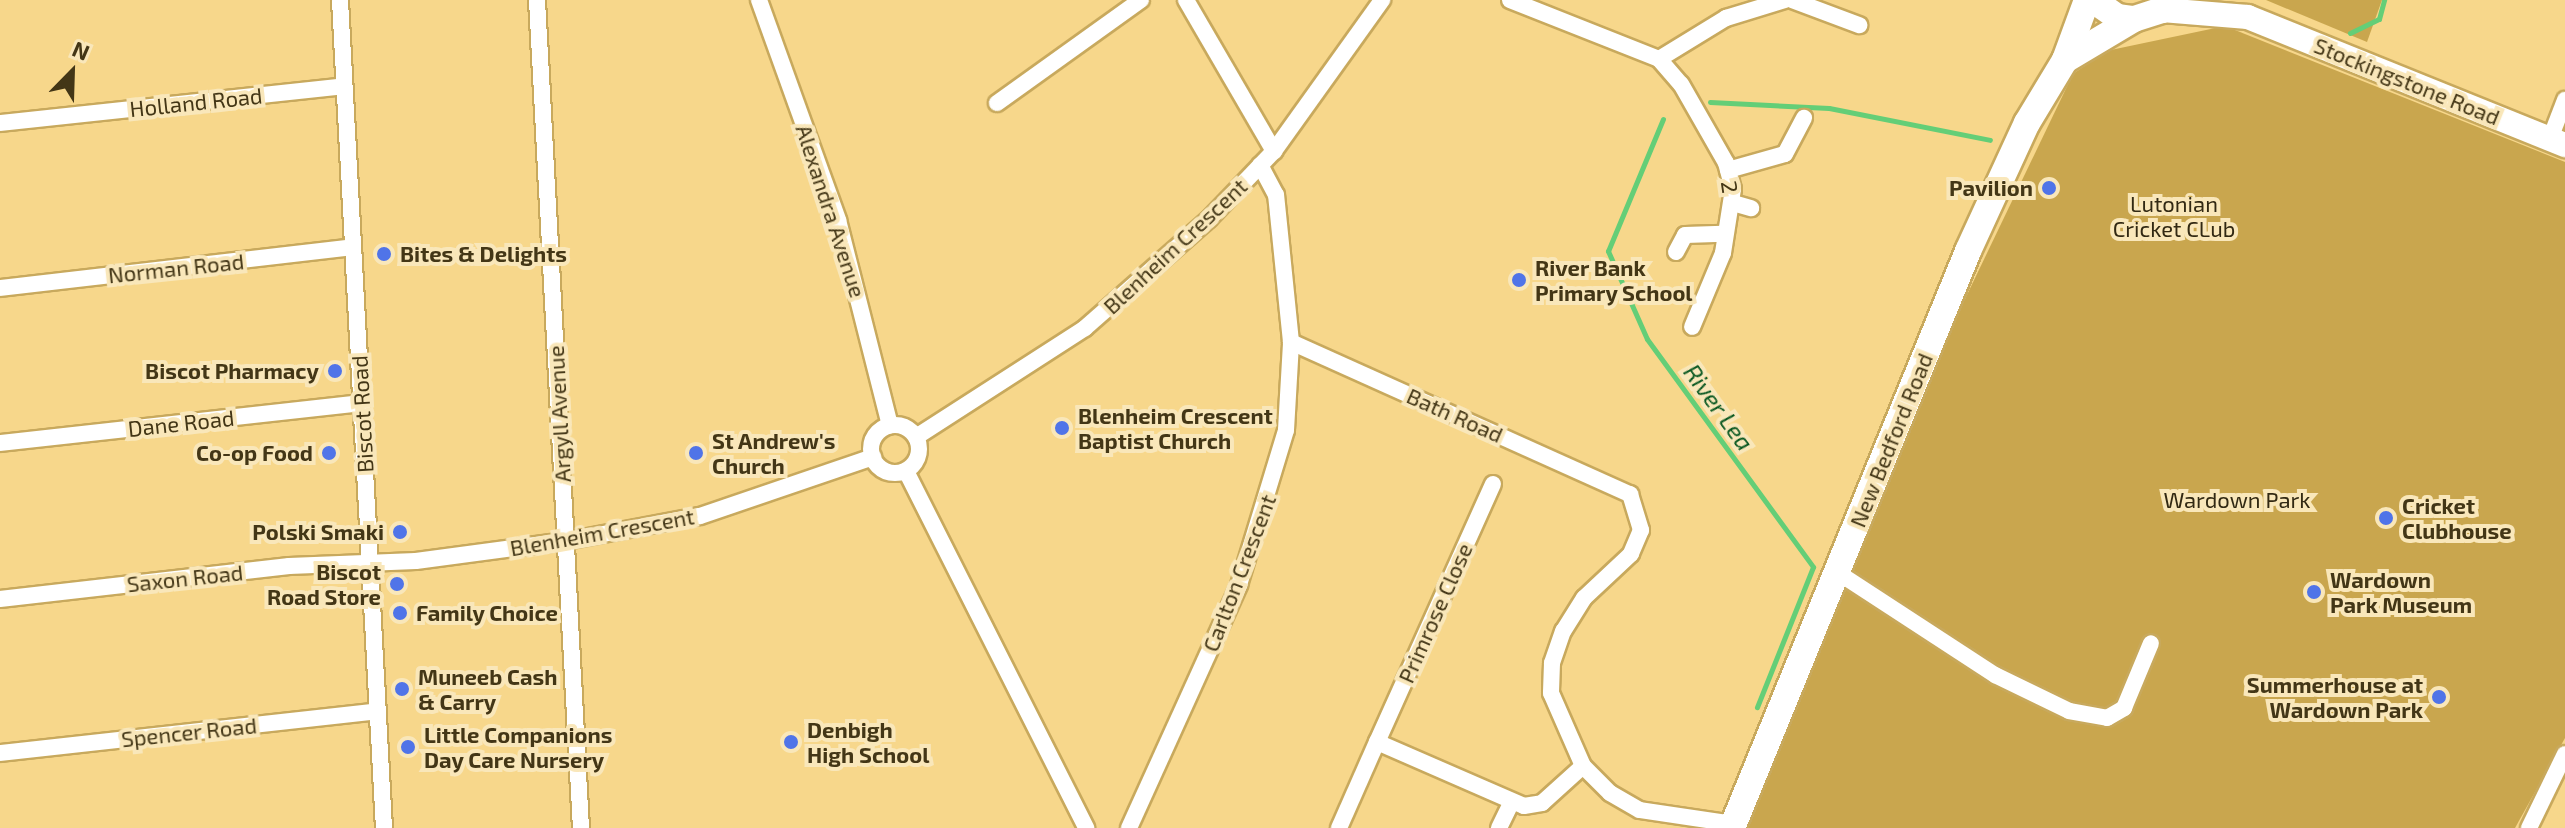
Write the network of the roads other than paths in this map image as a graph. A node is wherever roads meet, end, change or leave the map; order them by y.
1 (340, 0) edge
2 (537, 0) edge
3 (759, 0) edge
4 (1141, 0) edge
5 (1186, 0) edge
6 (1382, 0) edge
7 (1510, 0) edge
8 (1785, 0) edge
9 (1792, 0) edge
10 (2090, 0) edge
11 (2231, 0) edge
12 (2167, 5) edge
13 (2248, 17) junction
14 (2134, 19) junction
15 (1859, 25) dead end
16 (1659, 59) junction
17 (2065, 60) junction
18 (344, 86) junction
19 (2565, 100) edge
20 (997, 103) dead end
21 (1804, 118) dead end
22 (0, 123) edge
23 (2557, 142) edge
24 (1274, 151) junction
25 (1260, 165) junction
26 (1728, 170) junction
27 (1733, 203) junction
28 (1751, 208) dead end
29 (1723, 234) junction
30 (352, 247) junction
31 (1676, 252) dead end
32 (0, 288) edge
33 (1692, 327) dead end
34 (1291, 342) junction
35 (361, 403) junction
36 (890, 426) junction
37 (916, 437) junction
38 (0, 443) edge
39 (873, 457) junction
40 (906, 471) junction
41 (1493, 484) dead end
42 (566, 541) junction
43 (371, 559) junction
44 (1837, 572) junction
45 (0, 599) edge
46 (2151, 643) dead end
47 (378, 711) junction
48 (1377, 742) junction
49 (0, 753) edge
50 (2565, 754) edge
51 (1583, 766) junction
52 (1511, 803) junction
53 (1733, 826) edge
54 (384, 828) edge
55 (581, 828) edge
56 (1086, 828) edge
57 (1129, 828) edge
58 (1339, 828) edge
59 (1499, 828) edge
60 (2529, 828) edge

1 - 18 street, Biscot Road
2 - 42 street, Argyll Avenue
3 - 36 street, Alexandra Avenue
4 - 20 street
5 - 24 street
6 - 24 street, Blenheim Crescent
7 - 16 street
8 - 16 street
9 - 15 street
10 - 14 highway
10 - 17 highway, New Bedford Road
11 - 13 main road, Stockingstone Road
12 - 13 main road, Stockingstone Road
12 - 14 highway, New Bedford Road
13 - 23 main road, Stockingstone Road
14 - 17 highway, New Bedford Road
16 - 26 street, 2
17 - 44 highway, New Bedford Road
18 - 22 street, Holland Road
18 - 30 street, Biscot Road
19 - 23 street
21 - 26 street
24 - 25 street, Blenheim Crescent
25 - 34 street, Carlton Crescent
25 - 37 street, Blenheim Crescent
26 - 27 street, 2
27 - 28 street
27 - 29 street, 2
29 - 31 street
29 - 33 street, 2
30 - 32 street, Norman Road
30 - 35 street, Biscot Road
34 - 51 street, Bath Road
34 - 57 street, Carlton Crescent
35 - 38 street, Dane Road
35 - 43 street, Biscot Road
36 - 37 street
36 - 39 street
37 - 40 street
39 - 40 street
39 - 42 street, Blenheim Crescent
40 - 56 street
41 - 48 street, Primrose Close
42 - 43 street, Blenheim Crescent
42 - 55 street, Argyll Avenue
43 - 45 street, Saxon Road
43 - 47 street, Biscot Road
44 - 46 street
44 - 53 highway, New Bedford Road
47 - 49 street, Spencer Road
47 - 54 street, Biscot Road
48 - 52 street
48 - 58 street, Primrose Close
50 - 60 street
51 - 52 street
51 - 53 street
52 - 59 street

